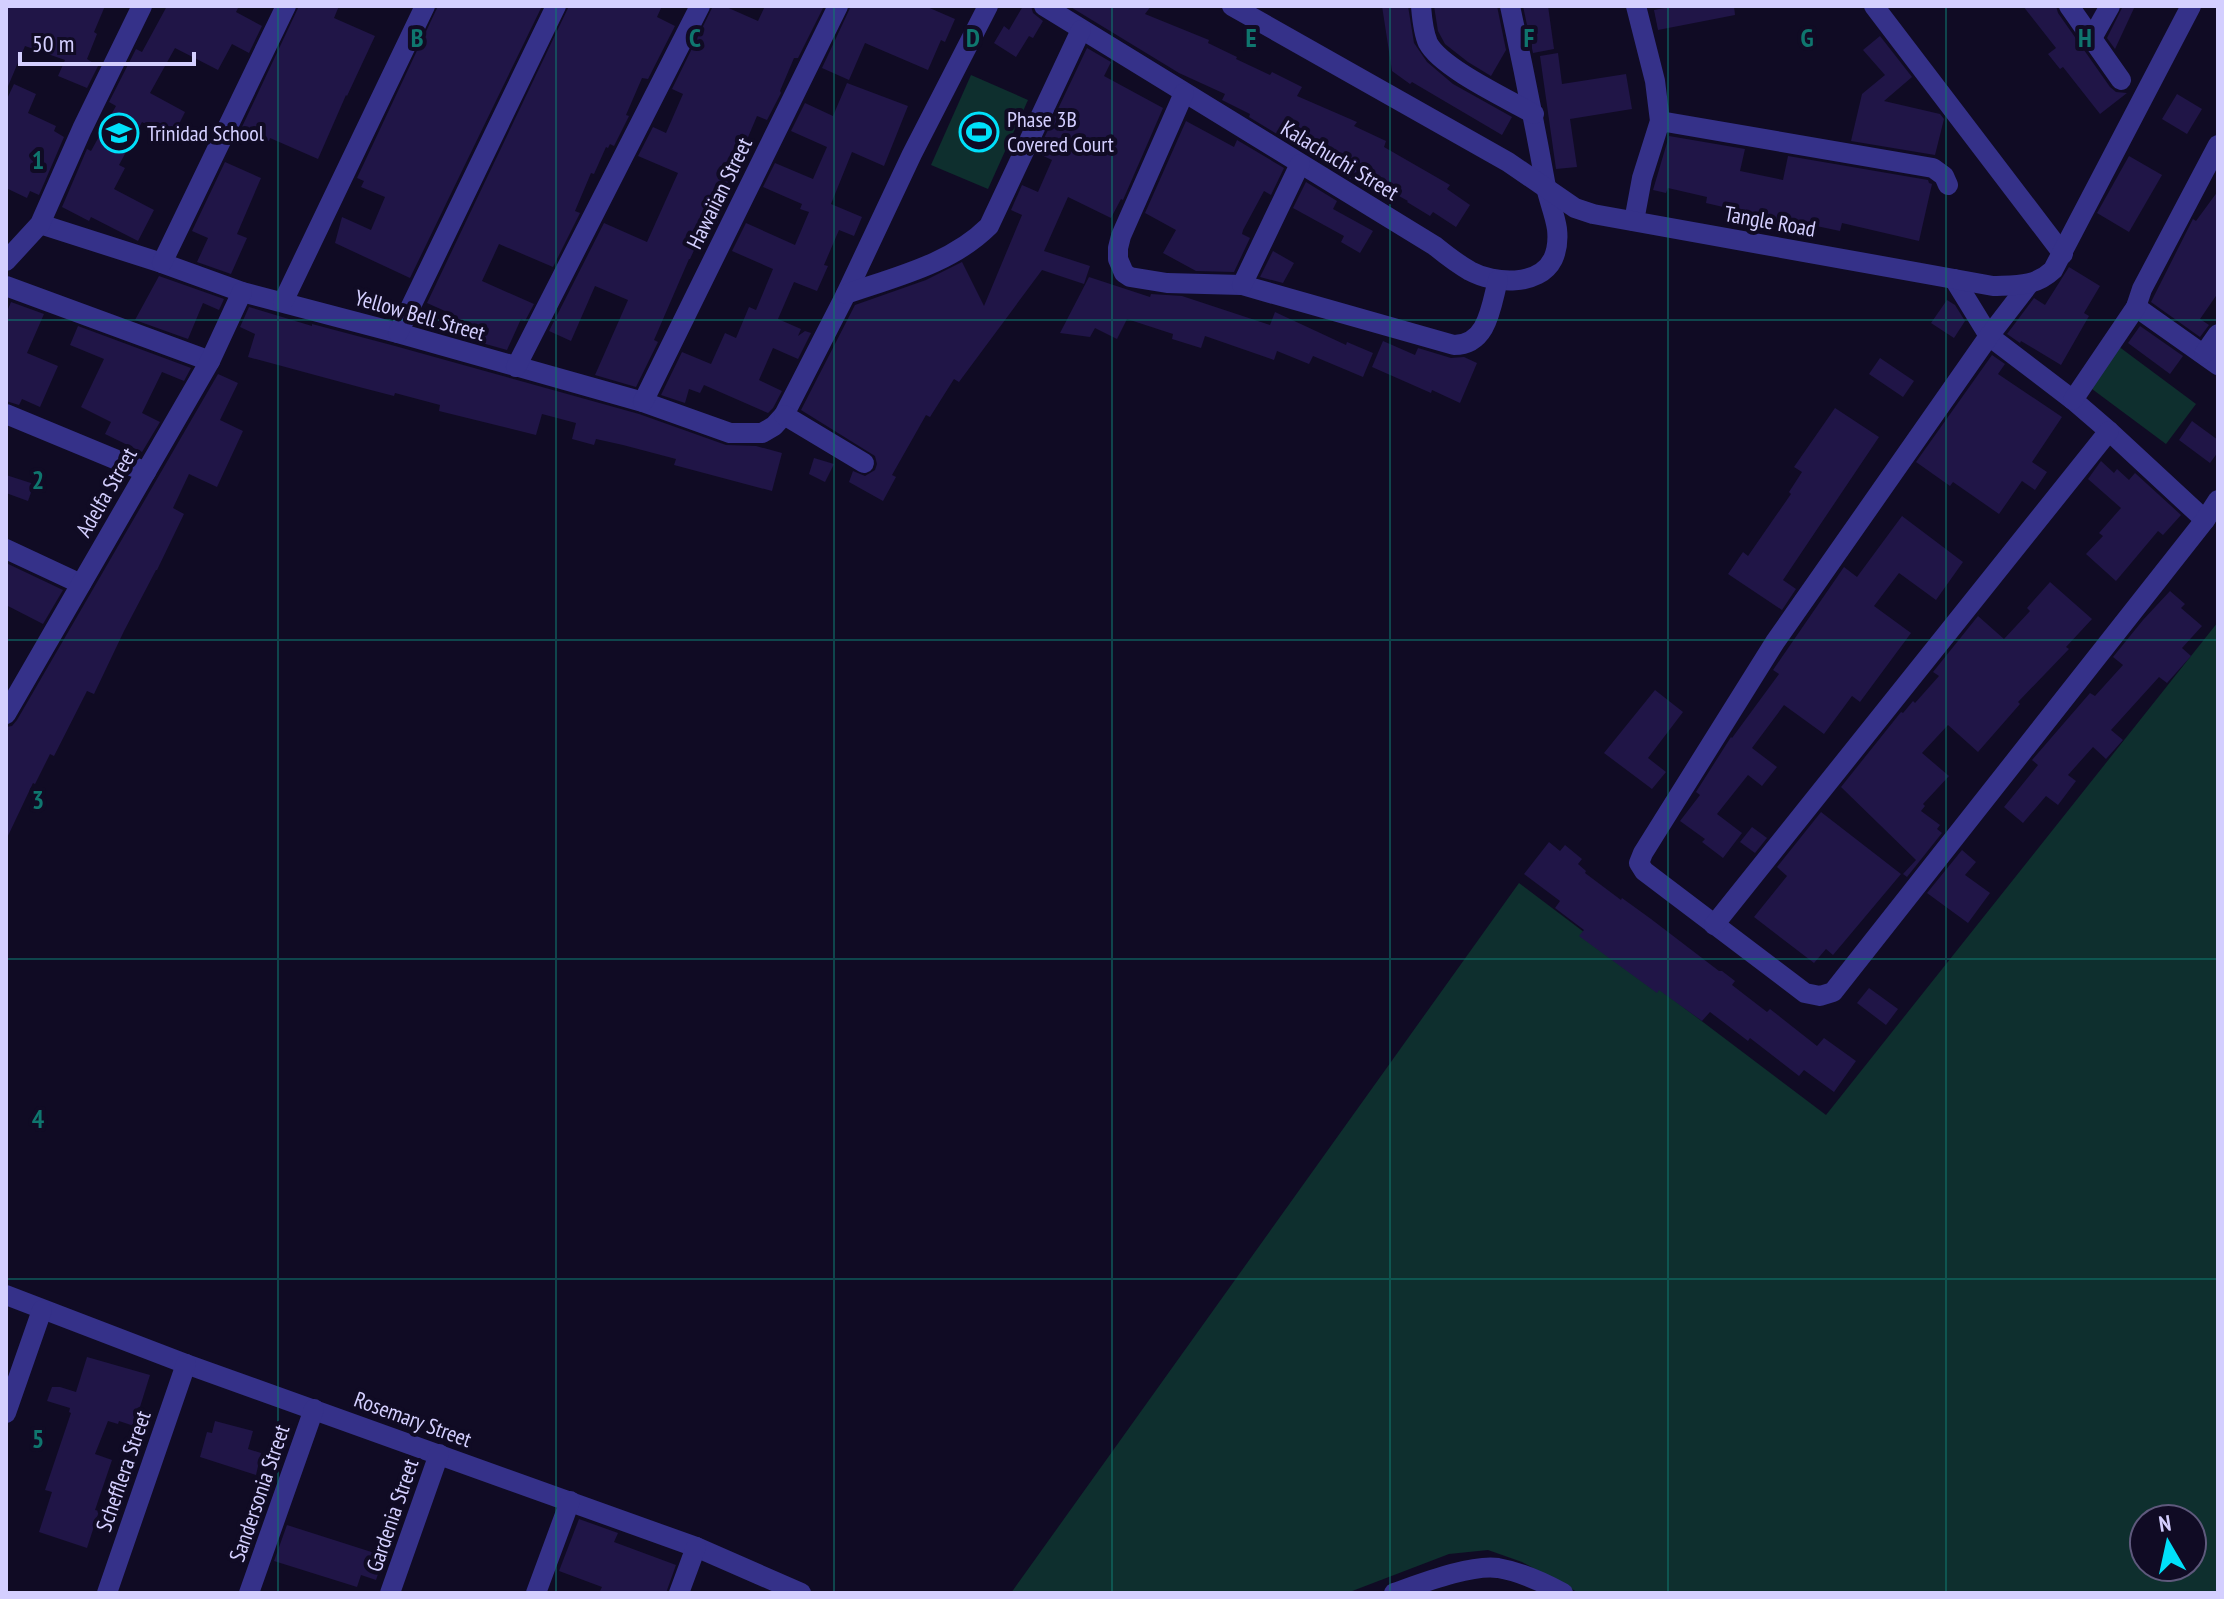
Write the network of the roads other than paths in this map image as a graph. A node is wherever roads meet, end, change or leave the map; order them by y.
1 (142, 6) edge
2 (286, 6) edge
3 (425, 6) edge
4 (556, 6) edge
5 (700, 6) edge
6 (838, 6) edge
7 (988, 6) edge
8 (1044, 6) edge
9 (1232, 6) edge
10 (1421, 6) edge
11 (1510, 6) edge
12 (1636, 6) edge
13 (1874, 6) edge
14 (2069, 6) edge
15 (2110, 6) edge
16 (2191, 6) edge
17 (1081, 30) junction
18 (2092, 38) junction
19 (2121, 80) dead end
20 (1184, 93) junction
21 (1534, 114) junction
22 (1660, 121) junction
23 (2218, 145) edge
24 (1300, 164) junction
25 (1948, 185) dead end
26 (1547, 190) junction
27 (1634, 221) junction
28 (40, 224) junction
29 (2063, 254) junction
30 (6, 261) edge
31 (162, 263) junction
32 (1954, 279) junction
33 (1498, 280) junction
34 (2029, 284) junction
35 (1242, 285) junction
36 (6, 286) edge
37 (242, 292) junction
38 (846, 294) junction
39 (283, 302) junction
40 (2136, 307) junction
41 (398, 333) junction
42 (2218, 334) edge
43 (1989, 336) junction
44 (2211, 360) edge
45 (210, 361) junction
46 (516, 367) junction
47 (2073, 400) junction
48 (643, 402) junction
49 (6, 414) edge
50 (784, 415) junction
51 (2109, 431) junction
52 (864, 463) dead end
53 (146, 472) junction
54 (2218, 500) edge
55 (2205, 520) junction
56 (6, 549) edge
57 (81, 584) junction
58 (15, 680) edge
59 (6, 714) edge
60 (1714, 925) junction
61 (6, 1295) edge
62 (42, 1310) junction
63 (186, 1364) junction
64 (314, 1409) junction
65 (6, 1413) edge
66 (439, 1454) junction
67 (570, 1501) junction
68 (696, 1547) junction
69 (107, 1593) edge
70 (249, 1593) edge
71 (390, 1593) edge
72 (536, 1593) edge
73 (679, 1593) edge
74 (801, 1593) edge
75 (1394, 1593) edge
76 (1563, 1593) edge

1 - 28 street
2 - 31 street
3 - 39 street
4 - 41 street
5 - 46 street
6 - 48 street, Hawaiian Street
7 - 38 street
8 - 17 street, Kalachuchi Street
9 - 26 street, Tangle Road
10 - 21 street
11 - 21 street
12 - 22 street
13 - 29 street
14 - 18 street
15 - 18 street
16 - 29 street
17 - 20 street, Kalachuchi Street
17 - 38 street
18 - 19 street
20 - 24 street, Kalachuchi Street
20 - 35 street
21 - 26 street
22 - 25 street
22 - 27 street
23 - 40 street
24 - 33 street, Kalachuchi Street
24 - 35 street
26 - 27 street, Tangle Road
26 - 33 street
27 - 32 street, Tangle Road
28 - 30 street
28 - 31 street, Yellow Bell Street
29 - 34 street
31 - 37 street, Yellow Bell Street
32 - 34 street, Tangle Road
32 - 43 street
33 - 35 street
34 - 43 street
36 - 45 street
37 - 39 street, Yellow Bell Street
37 - 45 street, Adelfa Street
38 - 50 street
39 - 41 street, Yellow Bell Street
40 - 44 street
40 - 47 street
41 - 46 street, Yellow Bell Street
42 - 44 street
43 - 47 street
43 - 60 street
45 - 53 street, Adelfa Street
46 - 48 street, Yellow Bell Street
47 - 51 street
48 - 50 street, Yellow Bell Street
49 - 53 street
50 - 52 street
51 - 55 street
51 - 60 street
53 - 57 street, Adelfa Street
54 - 55 street
55 - 60 street
56 - 57 street
57 - 58 street, Adelfa Street
58 - 59 street, Adelfa Street
61 - 62 street, Rosemary Street
62 - 63 street, Rosemary Street
62 - 65 street
63 - 64 street, Rosemary Street
63 - 69 street, Schefflera Street
64 - 66 street, Rosemary Street
64 - 70 street, Sandersonia Street
66 - 67 street, Rosemary Street
66 - 71 street, Gardenia Street
67 - 68 street, Rosemary Street
67 - 72 street
68 - 73 street
68 - 74 street, Rosemary Street
75 - 76 street

